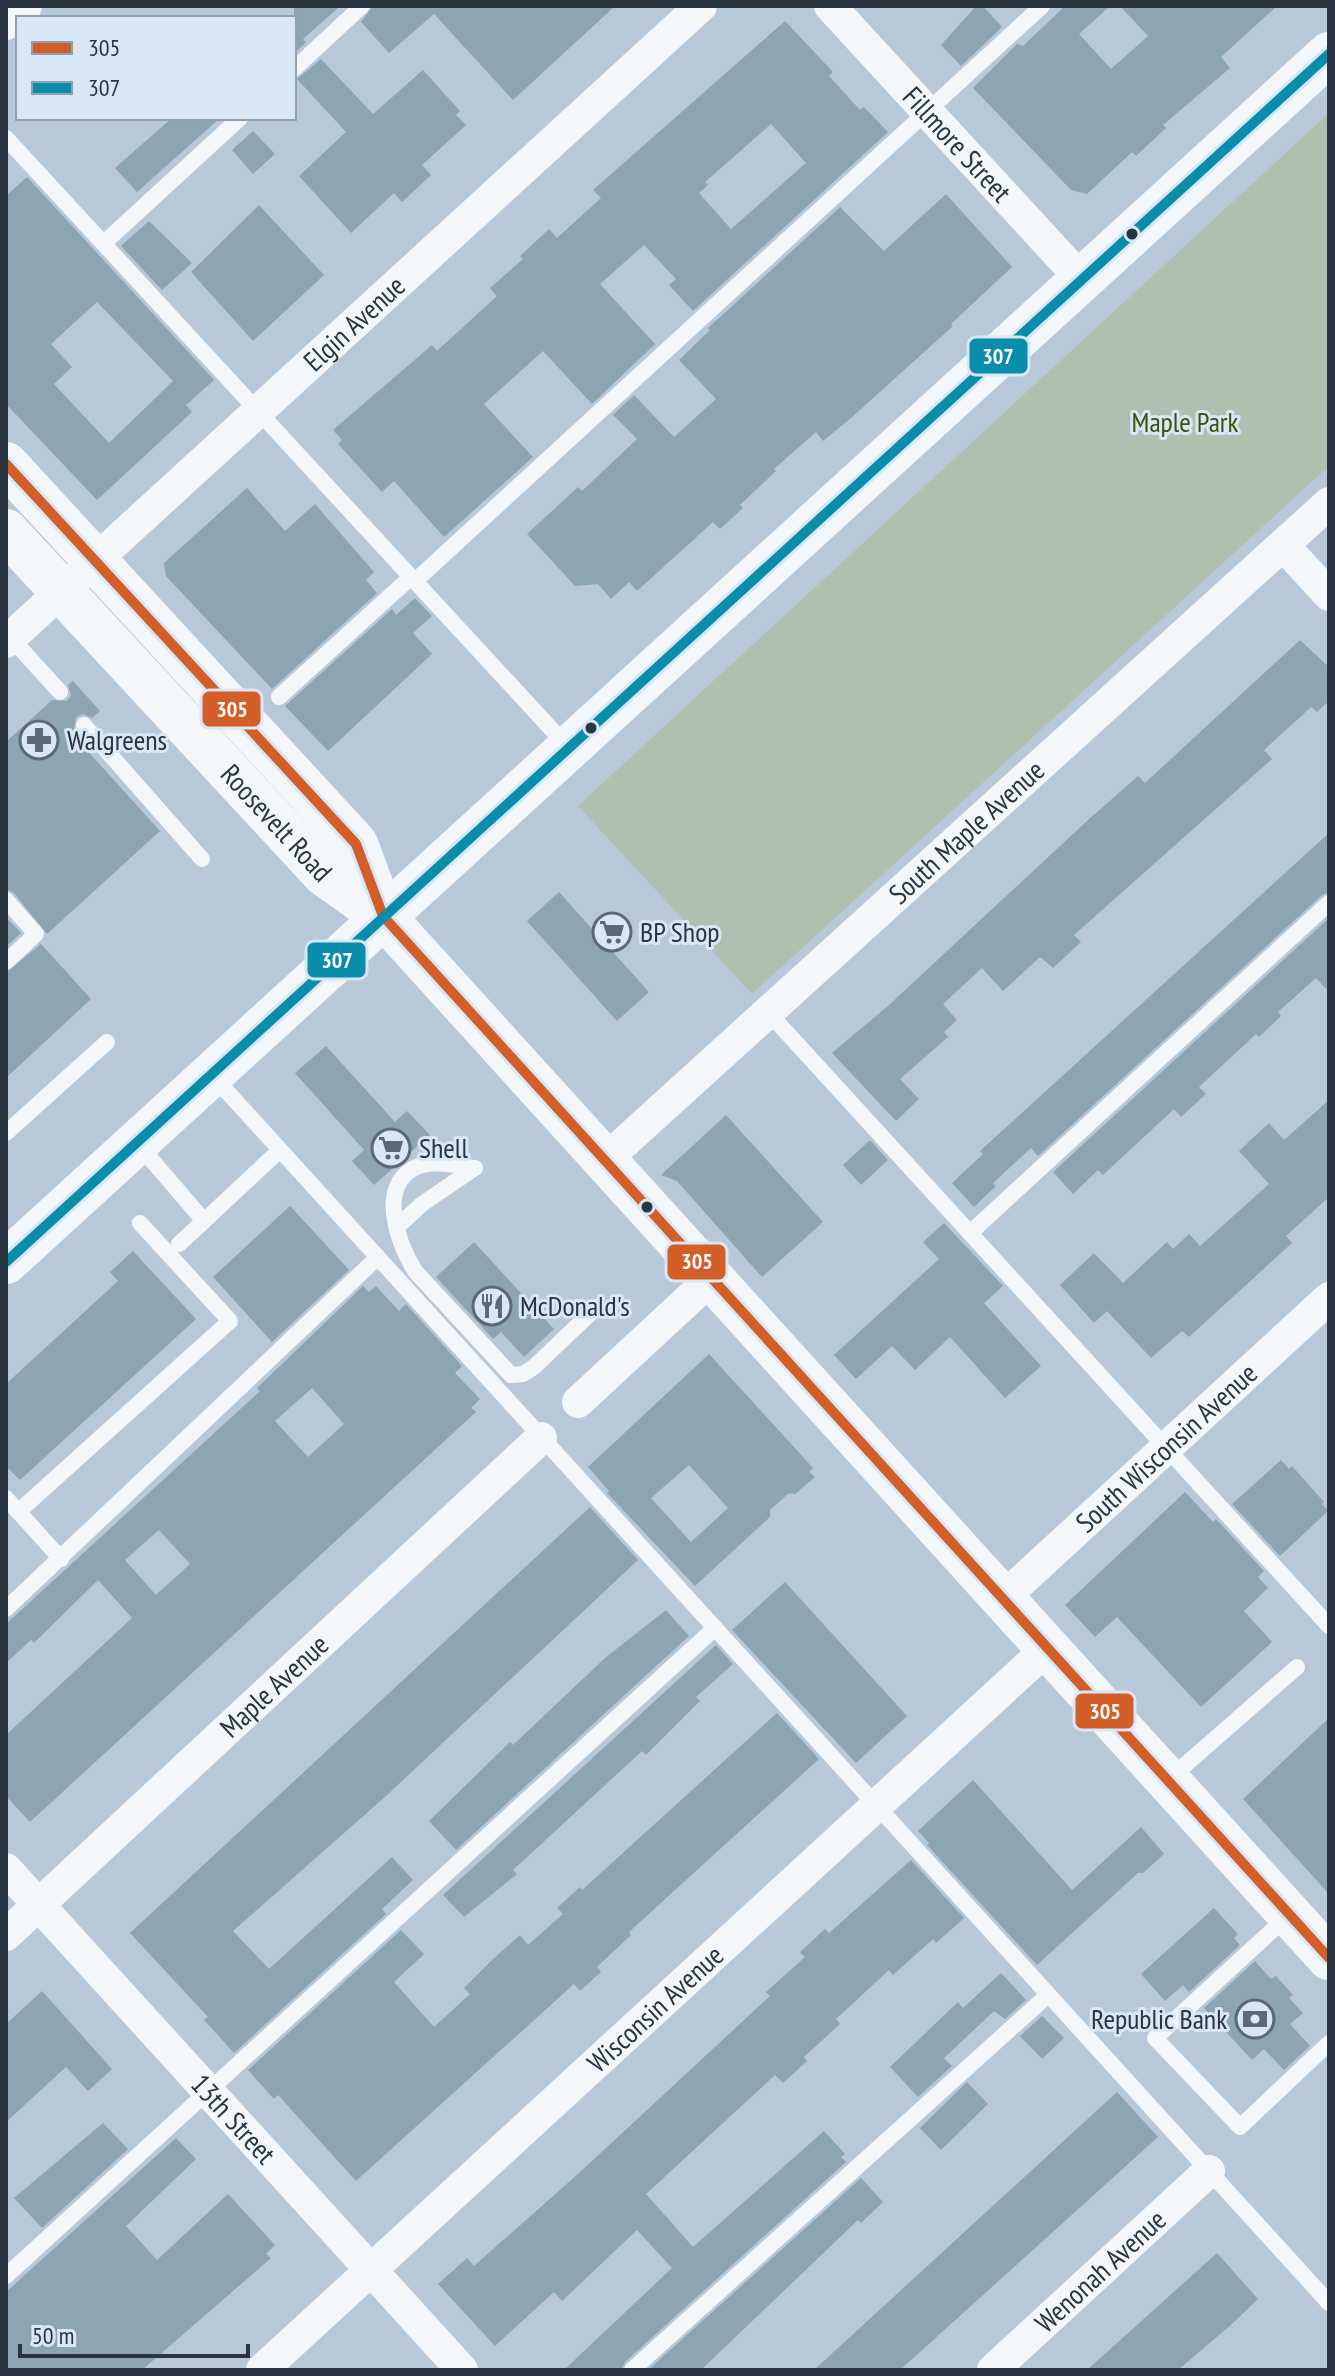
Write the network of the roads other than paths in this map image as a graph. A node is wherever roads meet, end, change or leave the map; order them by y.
1 (26, 6) edge
2 (362, 6) edge
3 (701, 6) edge
4 (830, 6) edge
5 (1042, 6) edge
6 (6, 24) edge
7 (1329, 54) edge
8 (296, 67) edge
9 (928, 111) junction
10 (238, 120) edge
11 (6, 138) edge
12 (104, 243) junction
13 (1083, 281) junction
14 (258, 411) junction
15 (6, 464) edge
16 (1329, 503) edge
17 (6, 531) edge
18 (1283, 545) junction
19 (96, 561) junction
20 (413, 579) junction
21 (62, 591) junction
22 (1329, 595) edge
23 (8, 640) edge
24 (60, 692) dead end
25 (279, 697) dead end
26 (84, 725) dead end
27 (568, 747) junction
28 (202, 859) dead end
29 (6, 900) edge
30 (1329, 903) edge
31 (383, 916) junction
32 (6, 962) edge
33 (768, 1012) junction
34 (107, 1042) dead end
35 (211, 1074) junction
36 (6, 1133) edge
37 (137, 1143) junction
38 (280, 1150) junction
39 (605, 1160) junction
40 (204, 1221) junction
41 (140, 1223) dead end
42 (397, 1227) junction
43 (970, 1233) junction
44 (179, 1244) dead end
45 (378, 1257) junction
46 (6, 1262) edge
47 (712, 1278) junction
48 (1329, 1298) edge
49 (597, 1307) dead end
50 (578, 1402) dead end
51 (541, 1438) junction
52 (1166, 1448) junction
53 (6, 1498) edge
54 (18, 1512) junction
55 (61, 1559) junction
56 (1003, 1598) junction
57 (6, 1609) edge
58 (1329, 1626) edge
59 (715, 1628) junction
60 (1048, 1648) junction
61 (1297, 1667) dead end
62 (1168, 1780) junction
63 (876, 1805) junction
64 (6, 1869) edge
65 (38, 1905) junction
66 (1290, 1914) junction
67 (6, 1935) edge
68 (1329, 1958) edge
69 (1048, 1995) junction
70 (1329, 2043) edge
71 (209, 2091) junction
72 (1209, 2171) junction
73 (370, 2270) junction
74 (6, 2276) edge
75 (1329, 2303) edge
76 (262, 2370) edge
77 (462, 2370) edge
78 (632, 2370) edge
79 (993, 2370) edge

1 - 6 street
2 - 8 lane
3 - 14 street, Elgin Avenue
4 - 9 street, Fillmore Street
5 - 9 lane
7 - 13 main road
9 - 13 street, Fillmore Street
9 - 20 lane
10 - 12 lane
11 - 12 lane
12 - 14 lane
13 - 27 main road
14 - 19 street, Elgin Avenue
14 - 20 lane
15 - 19 main road, Roosevelt Road
16 - 18 street, South Maple Avenue
17 - 21 main road, Roosevelt Road
18 - 22 street
18 - 33 street, South Maple Avenue
19 - 21 street, Elgin Avenue
19 - 31 main road, Roosevelt Road
20 - 25 lane
20 - 27 lane
21 - 23 street, Elgin Avenue
21 - 31 main road, Roosevelt Road
23 - 24 lane
26 - 28 lane
27 - 31 main road
29 - 32 lane
30 - 43 lane
31 - 35 main road
31 - 39 main road
33 - 39 street, South Maple Avenue
33 - 43 lane
34 - 36 lane
35 - 37 main road
35 - 38 lane
37 - 40 lane
37 - 46 main road
38 - 40 lane
38 - 45 lane
39 - 47 main road
40 - 44 lane
41 - 54 lane
42 - 42 lane
42 - 49 lane
43 - 52 lane
45 - 51 lane
45 - 55 lane
47 - 50 street
47 - 56 main road
48 - 52 street, South Wisconsin Avenue
51 - 59 lane
51 - 65 street, Maple Avenue
52 - 56 street, South Wisconsin Avenue
52 - 58 lane
53 - 54 lane
54 - 55 lane
55 - 57 lane
56 - 60 main road
59 - 63 lane
59 - 71 lane
60 - 62 main road
60 - 63 street, Wisconsin Avenue
61 - 62 lane
62 - 66 main road
63 - 69 lane
63 - 73 street, Wisconsin Avenue
64 - 65 street, 13th Street
65 - 67 street, Maple Avenue
65 - 71 street, 13th Street
66 - 68 main road
66 - 70 lane
69 - 72 lane
69 - 78 lane
71 - 73 street, 13th Street
71 - 74 lane
72 - 75 lane
72 - 79 street, Wenonah Avenue
73 - 76 street, Wisconsin Avenue
73 - 77 street, 13th Street

